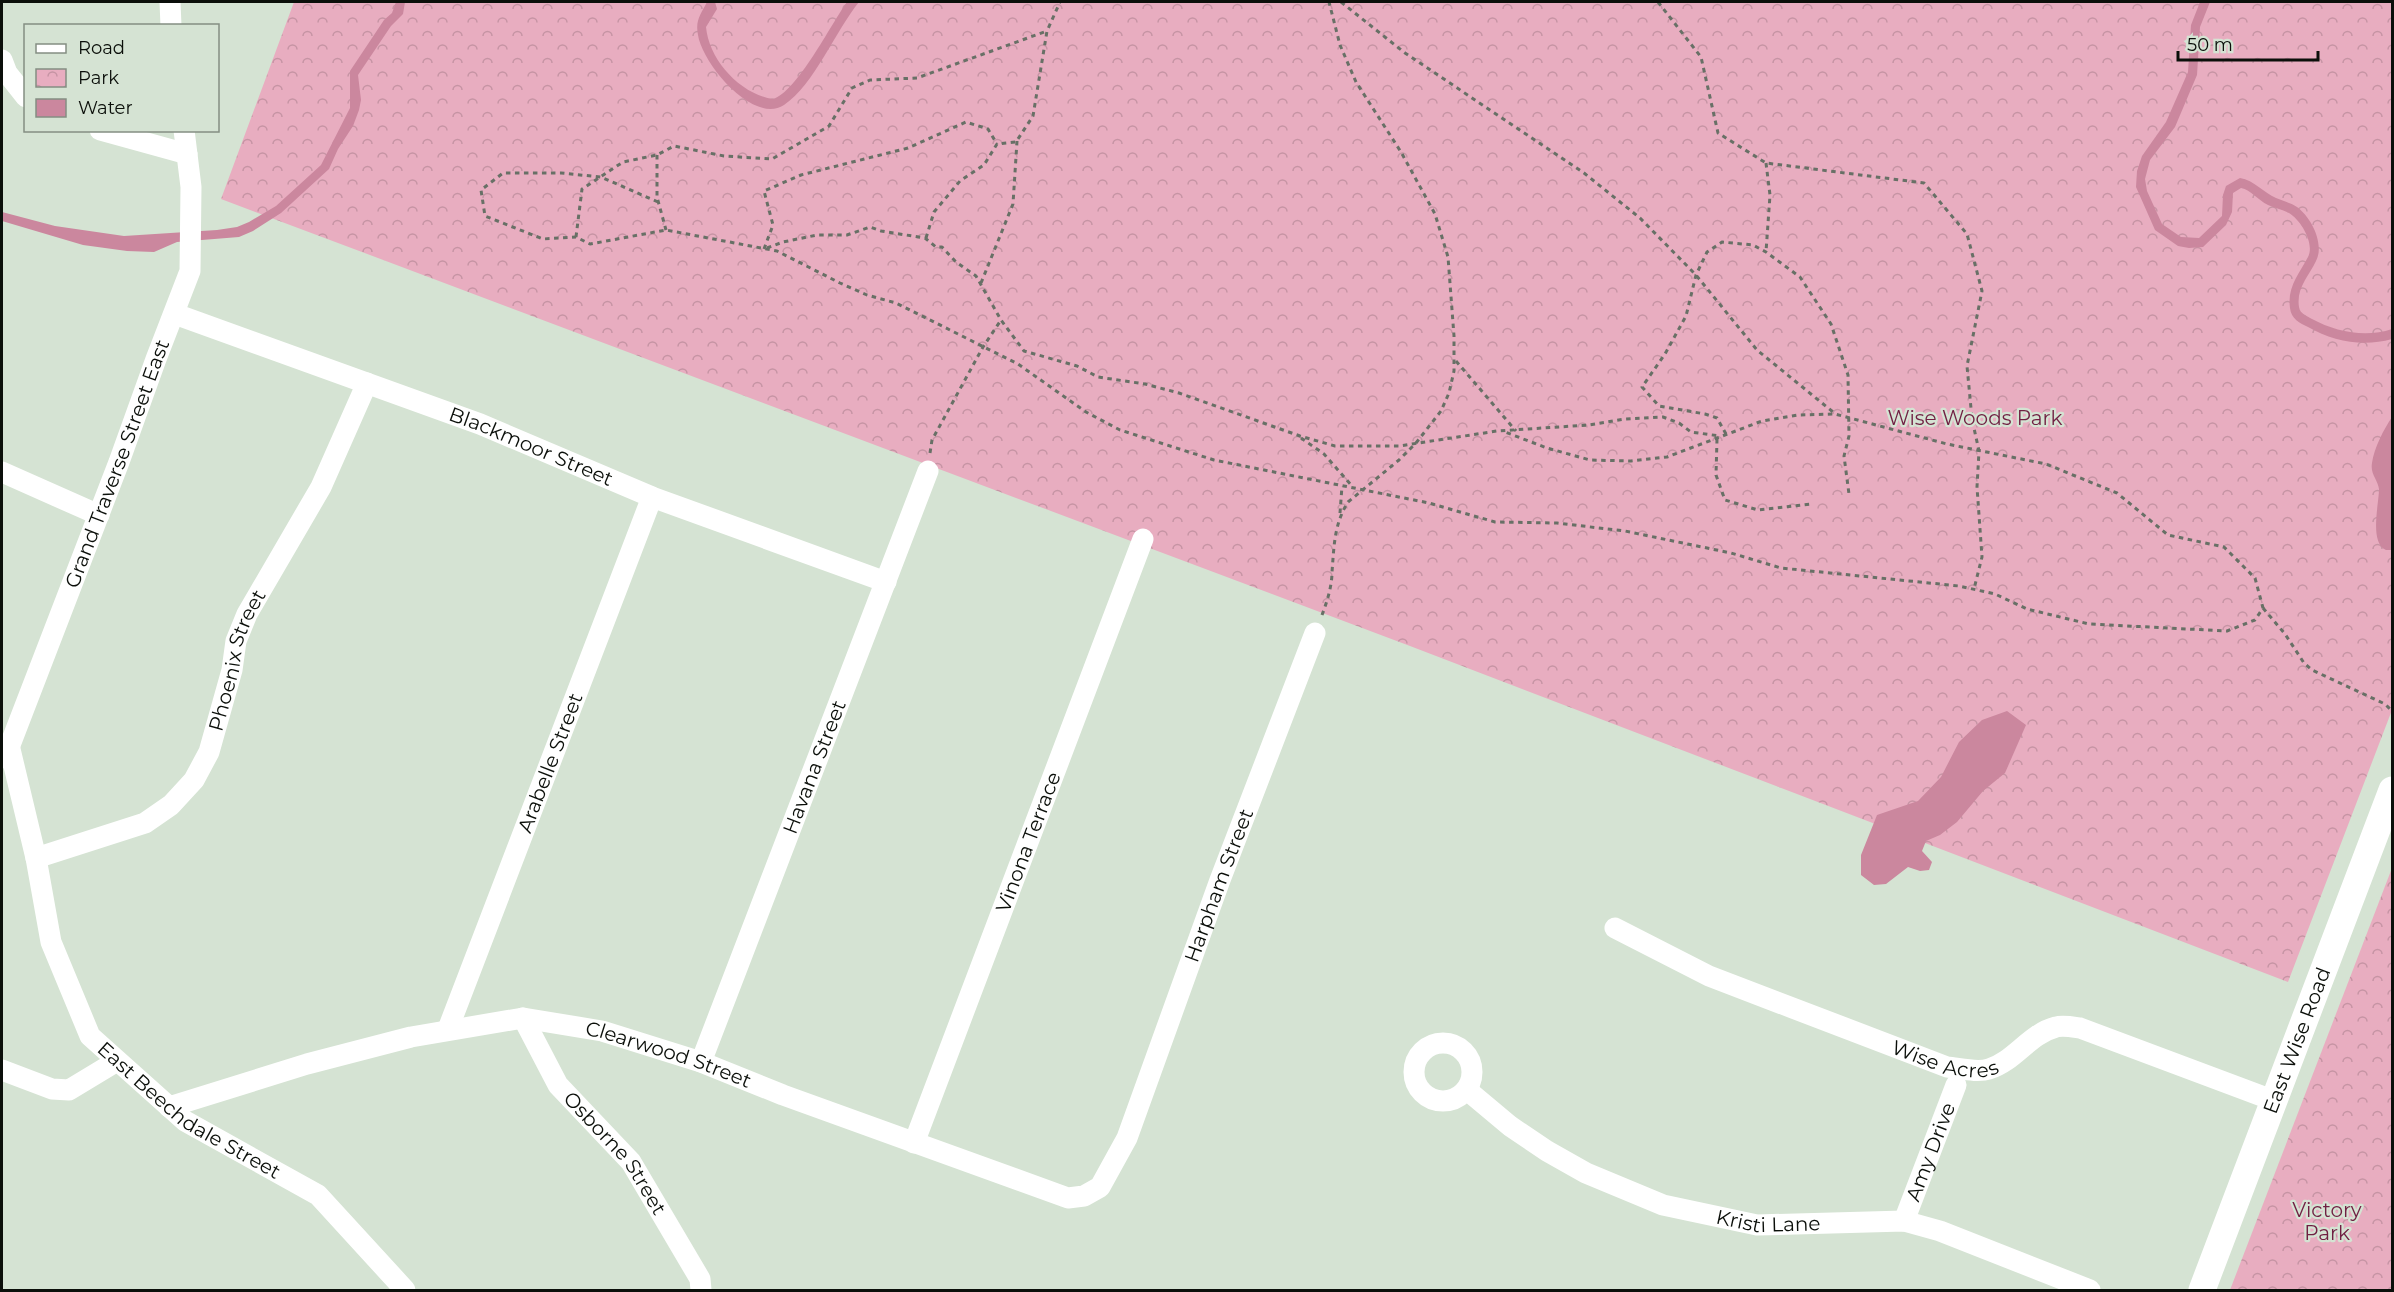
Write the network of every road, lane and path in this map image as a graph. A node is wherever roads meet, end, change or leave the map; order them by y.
1 (170, 2) edge
2 (1060, 2) edge
3 (1329, 2) edge
4 (1341, 2) edge
5 (1658, 2) edge
6 (171, 24) edge
7 (1047, 31) junction
8 (2, 60) edge
9 (24, 94) edge
10 (184, 132) edge
11 (123, 134) edge
12 (1017, 140) junction
13 (997, 144) junction
14 (187, 154) junction
15 (657, 155) junction
16 (1766, 163) junction
17 (600, 177) junction
18 (658, 202) junction
19 (666, 230) junction
20 (576, 237) junction
21 (926, 238) junction
22 (764, 249) junction
23 (1766, 252) junction
24 (1696, 275) junction
25 (981, 283) junction
26 (175, 314) junction
27 (1000, 320) junction
28 (982, 347) junction
29 (1454, 360) junction
30 (367, 383) junction
31 (1835, 414) junction
32 (1848, 417) junction
33 (1516, 430) junction
34 (1505, 432) junction
35 (1295, 434) junction
36 (1726, 434) junction
37 (1719, 437) junction
38 (1416, 443) junction
39 (1980, 451) junction
40 (928, 471) joint
41 (2, 472) edge
42 (1342, 486) junction
43 (1353, 488) junction
44 (1363, 490) junction
45 (1850, 494) dead end
46 (652, 497) junction
47 (1812, 504) dead end
48 (1340, 514) junction
49 (99, 515) junction
50 (1143, 539) dead end
51 (886, 582) junction
52 (1974, 589) junction
53 (2263, 608) junction
54 (1315, 633) joint
55 (2392, 711) edge
56 (9, 746) junction
57 (2, 766) edge
58 (2392, 790) edge
59 (36, 858) junction
60 (1615, 928) dead end
61 (523, 1018) junction
62 (448, 1029) junction
63 (117, 1061) junction
64 (701, 1062) junction
65 (2, 1070) edge
66 (1956, 1085) dead end
67 (1467, 1090) dead end
68 (2275, 1101) junction
69 (169, 1107) junction
70 (1127, 1138) joint
71 (914, 1143) junction
72 (1904, 1221) junction
73 (405, 1290) edge
74 (701, 1290) edge
75 (2090, 1290) edge
76 (2202, 1290) edge

1 - 6 street
2 - 7 path
3 - 29 path
4 - 24 path
5 - 16 path
7 - 12 path
7 - 15 path
8 - 9 street
10 - 14 street, Grand Traverse Street East
11 - 14 street
12 - 13 path
12 - 25 path
13 - 21 path
13 - 22 path
14 - 26 street, Grand Traverse Street East
15 - 17 path
15 - 18 path
16 - 23 path
16 - 39 path
17 - 18 path
17 - 20 path
17 - 20 path
18 - 19 path
19 - 20 path
19 - 22 path
21 - 22 path
21 - 25 path
22 - 28 path
23 - 24 path
23 - 32 path
24 - 31 path
24 - 36 path
25 - 27 path
26 - 30 street, Blackmoor Street
26 - 49 street, Grand Traverse Street East
27 - 28 path
27 - 35 path
28 - 40 path
28 - 42 path
29 - 33 path
29 - 38 path
30 - 46 street, Blackmoor Street
30 - 59 street, Phoenix Street
31 - 32 path
31 - 36 path
32 - 39 path
32 - 45 path
33 - 34 path
33 - 37 path
34 - 37 path
34 - 38 path
35 - 38 path
35 - 43 path
36 - 37 path
37 - 47 path
38 - 44 path
39 - 52 path
39 - 53 path
40 - 51 street, Havana Street
41 - 49 street
42 - 43 path
42 - 48 path
43 - 44 path
44 - 48 path
44 - 52 path
46 - 51 street, Blackmoor Street
46 - 62 street, Arabelle Street
48 - 54 path
49 - 56 street, Grand Traverse Street East
50 - 71 street, Vinona Terrace
51 - 64 street, Havana Street
52 - 53 path
53 - 55 path
54 - 70 street, Harpham Street
56 - 57 street, Grand Traverse Street East
56 - 59 street, East Beechdale Street
58 - 68 street, East Wise Road
59 - 63 street, East Beechdale Street
60 - 68 street, Wise Acres
61 - 62 street, Clearwood Street
61 - 64 street, Clearwood Street
61 - 74 street, Osborne Street
62 - 69 street, Clearwood Street
63 - 65 street
63 - 69 street, East Beechdale Street
64 - 71 street, Clearwood Street
66 - 72 street, Amy Drive
67 - 72 street, Kristi Lane
68 - 76 street, East Wise Road
69 - 73 street, East Beechdale Street
70 - 71 street, Clearwood Street
72 - 75 street, Kristi Lane

